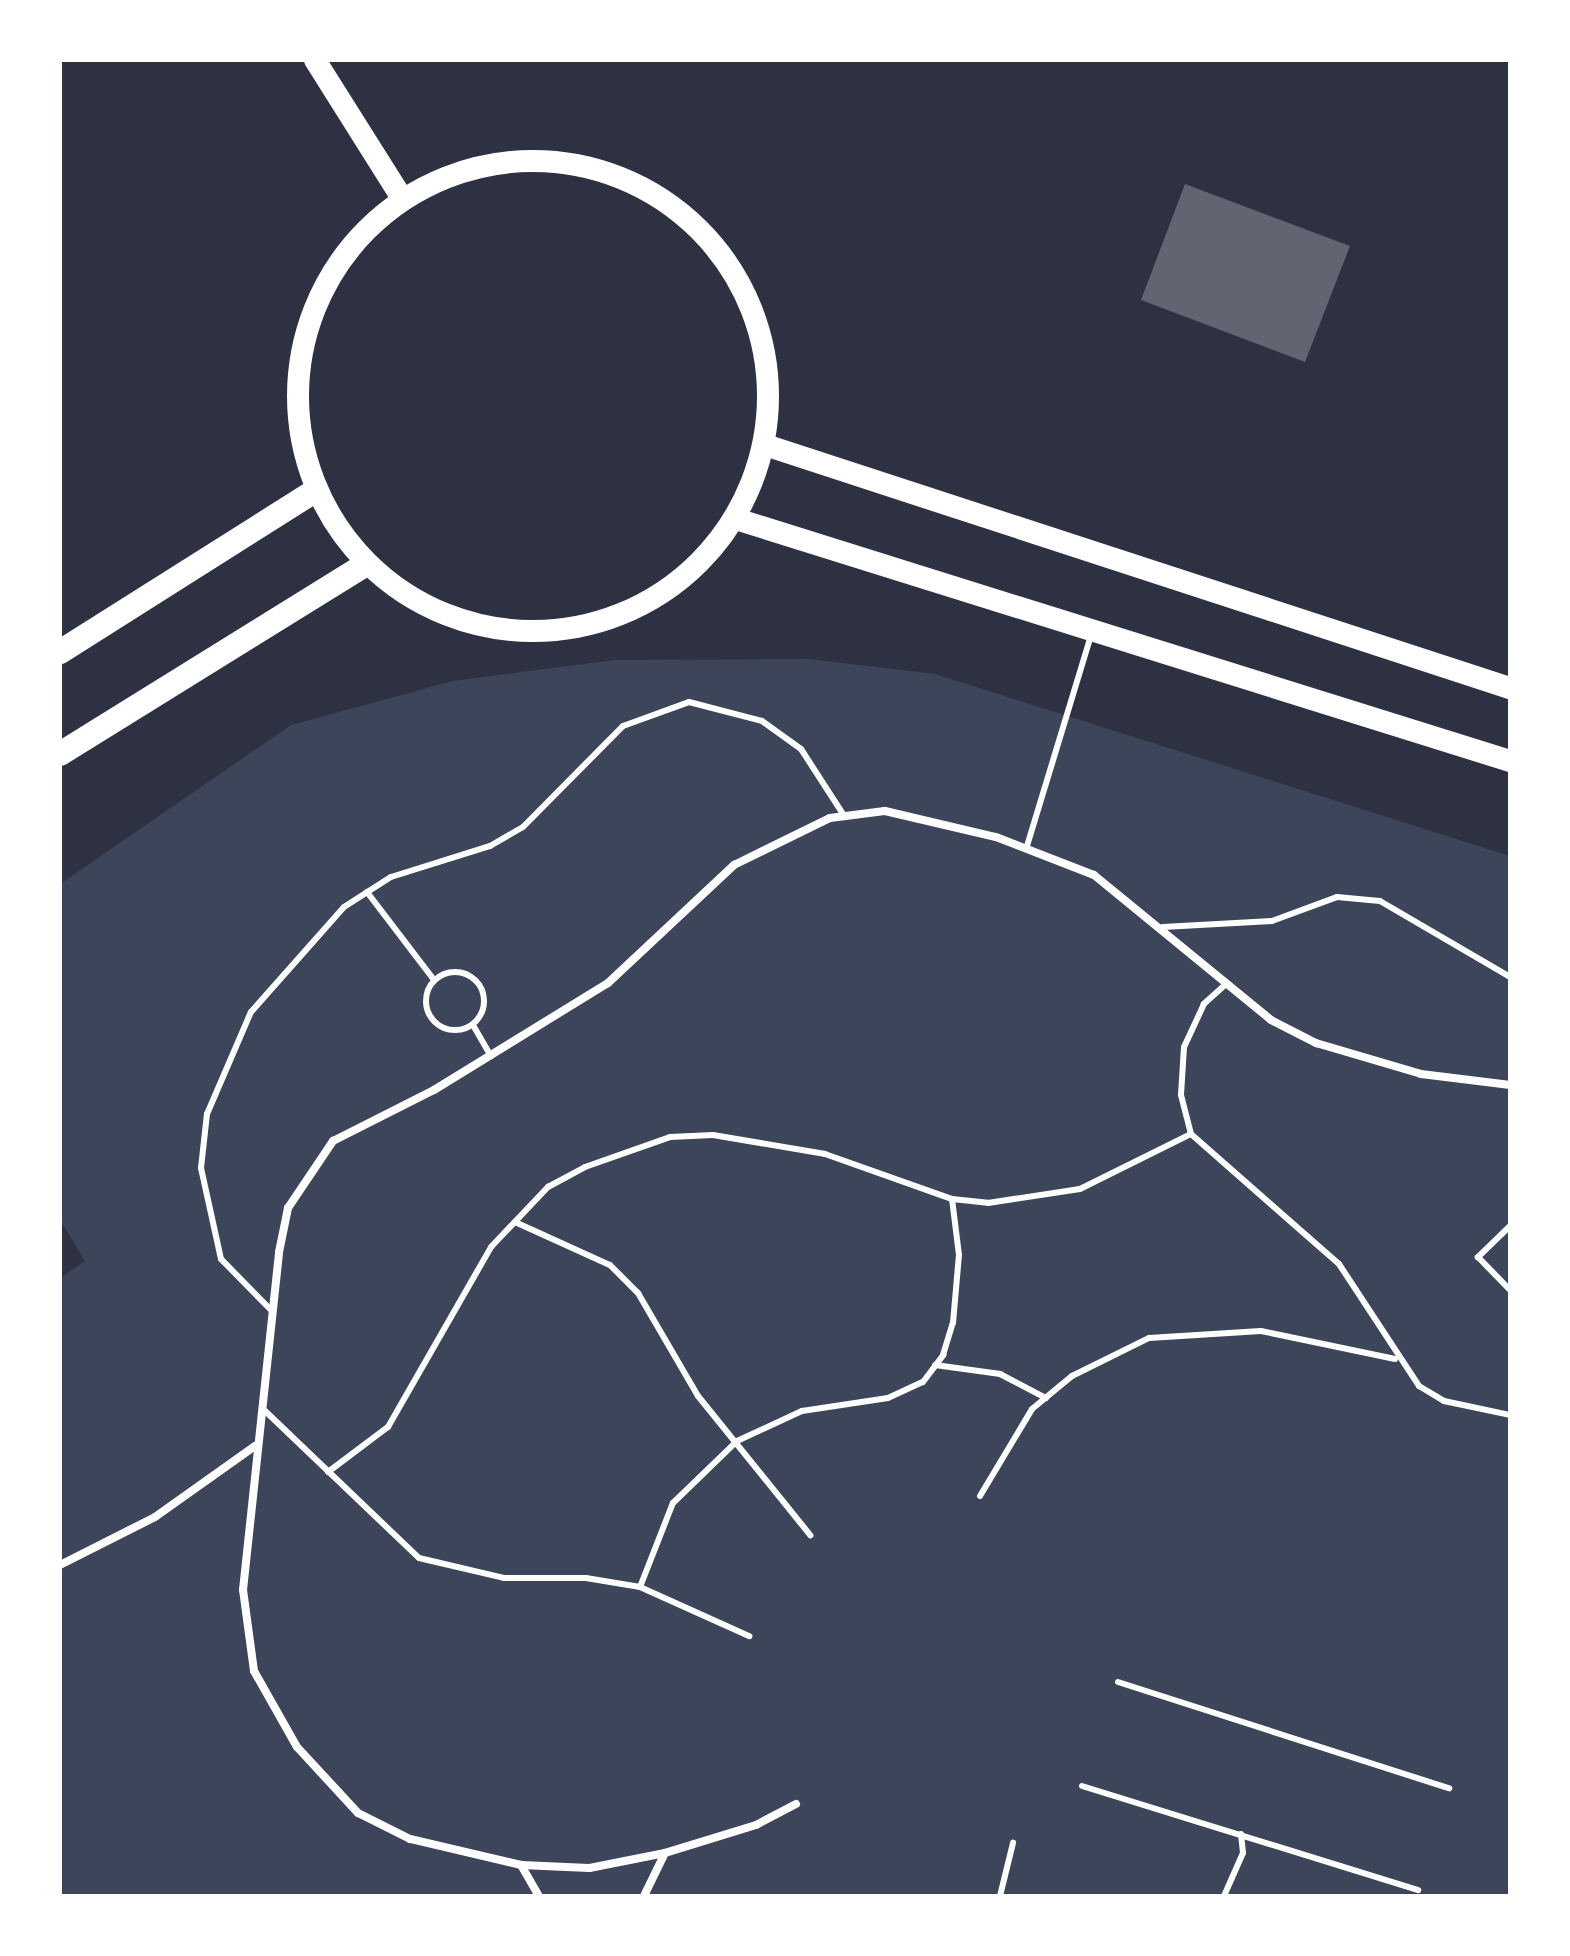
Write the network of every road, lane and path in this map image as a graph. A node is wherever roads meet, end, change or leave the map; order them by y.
1 (315, 60) edge
2 (402, 198) junction
3 (765, 445) junction
4 (316, 490) junction
5 (736, 519) junction
6 (366, 564) junction
7 (1093, 631) junction
8 (60, 652) edge
9 (1510, 688) edge
10 (60, 754) edge
11 (1510, 761) edge
12 (845, 817) junction
13 (1027, 846) junction
14 (367, 892) junction
15 (1163, 927) junction
16 (1510, 977) edge
17 (434, 980) junction
18 (1226, 984) junction
19 (473, 1025) junction
20 (491, 1056) junction
21 (1510, 1085) edge
22 (1191, 1134) junction
23 (952, 1199) junction
24 (515, 1222) junction
25 (1510, 1226) edge
26 (1510, 1290) edge
27 (273, 1312) junction
28 (1395, 1359) junction
29 (935, 1365) junction
30 (1046, 1398) junction
31 (262, 1408) junction
32 (1510, 1415) edge
33 (737, 1441) junction
34 (255, 1446) junction
35 (328, 1472) junction
36 (980, 1496) dead end
37 (810, 1535) dead end
38 (60, 1565) edge
39 (640, 1587) junction
40 (749, 1636) dead end
41 (1118, 1682) dead end
42 (1082, 1786) dead end
43 (1449, 1788) dead end
44 (796, 1804) dead end
45 (1241, 1834) junction
46 (1013, 1843) dead end
47 (665, 1853) junction
48 (521, 1865) junction
49 (1418, 1890) dead end
50 (539, 1896) edge
51 (644, 1896) edge
52 (1000, 1896) edge
53 (1224, 1896) edge

1 - 2 highway
2 - 3 highway
2 - 4 highway
3 - 5 highway
3 - 9 highway
4 - 6 highway
4 - 8 highway
5 - 6 highway
5 - 7 highway
6 - 10 highway
7 - 11 highway
7 - 13 lane
12 - 13 street
12 - 14 lane
12 - 20 street
13 - 15 street
14 - 17 lane
14 - 27 lane
15 - 16 lane
15 - 18 street
17 - 19 lane
17 - 19 lane
18 - 21 street
18 - 22 lane
19 - 20 lane
20 - 27 street
22 - 23 lane
22 - 28 lane
23 - 24 lane
23 - 29 lane
24 - 33 lane
24 - 35 lane
25 - 26 lane
27 - 31 street
28 - 30 lane
28 - 32 lane
29 - 30 lane
29 - 33 lane
30 - 36 lane
31 - 34 street
31 - 35 lane
33 - 37 lane
33 - 39 lane
34 - 38 street
34 - 48 street
35 - 39 lane
39 - 40 lane
41 - 43 lane
42 - 45 lane
44 - 47 street
45 - 49 lane
45 - 53 lane
46 - 52 lane
47 - 48 street
47 - 51 street
48 - 50 street

